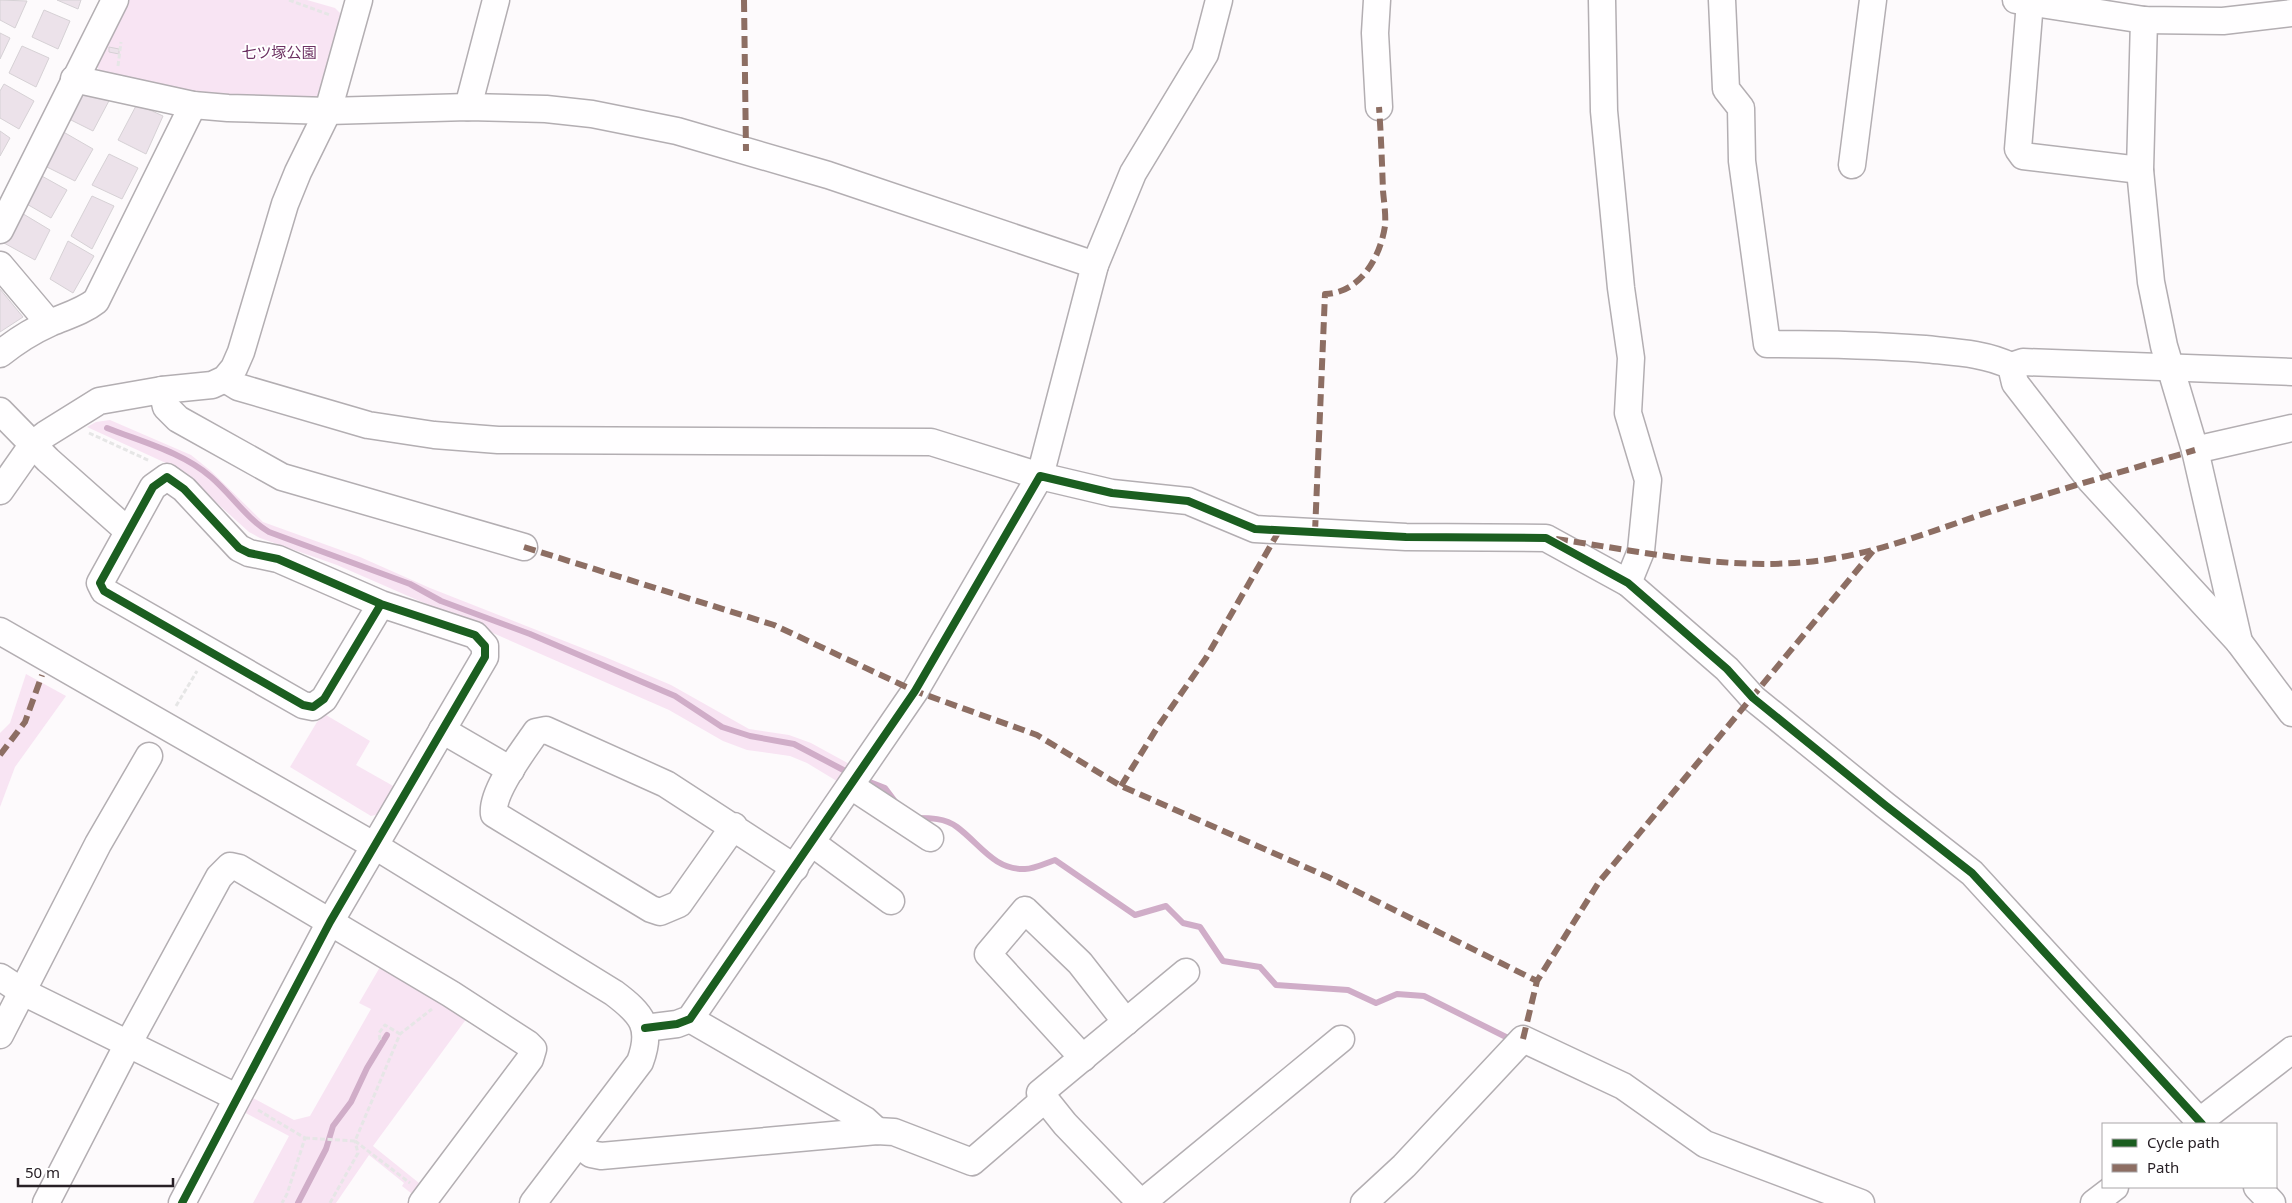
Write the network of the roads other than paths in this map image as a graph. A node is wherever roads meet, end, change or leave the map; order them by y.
1 (115, 0) edge
2 (496, 0) edge
3 (1219, 0) edge
4 (1376, 0) edge
5 (1602, 0) edge
6 (1722, 0) edge
7 (1873, 0) edge
8 (2023, 1) edge
9 (348, 6) edge
10 (2292, 13) edge
11 (2144, 20) junction
12 (74, 79) junction
13 (192, 105) junction
14 (468, 107) junction
15 (1379, 107) dead end
16 (328, 111) junction
17 (1852, 165) dead end
18 (2140, 170) junction
19 (0, 230) edge
20 (0, 265) edge
21 (1095, 265) junction
22 (49, 323) junction
23 (0, 354) edge
24 (2011, 366) junction
25 (2172, 368) junction
26 (2292, 372) edge
27 (225, 380) junction
28 (162, 390) junction
29 (0, 411) edge
30 (2292, 428) edge
31 (33, 444) junction
32 (2195, 450) junction
33 (1040, 476) junction
34 (0, 491) edge
35 (128, 531) junction
36 (524, 547) dead end
37 (1628, 583) junction
38 (381, 604) junction
39 (0, 631) edge
40 (2238, 642) junction
41 (2292, 713) edge
42 (442, 730) junction
43 (149, 756) dead end
44 (512, 770) junction
45 (852, 786) junction
46 (734, 826) junction
47 (930, 838) dead end
48 (812, 843) junction
49 (375, 846) junction
50 (796, 868) junction
51 (891, 901) dead end
52 (330, 922) junction
53 (1186, 972) dead end
54 (0, 977) edge
55 (23, 992) junction
56 (690, 1019) junction
57 (1126, 1022) junction
58 (645, 1028) junction
59 (0, 1035) edge
60 (1341, 1039) dead end
61 (128, 1044) junction
62 (2292, 1050) edge
63 (1083, 1058) junction
64 (236, 1097) junction
65 (1045, 1099) junction
66 (2199, 1123) edge
67 (877, 1131) junction
68 (578, 1144) junction
69 (2114, 1188) edge
70 (2259, 1188) edge
71 (428, 1201) edge
72 (1144, 1202) edge
73 (46, 1203) edge
74 (182, 1203) edge
75 (533, 1203) edge
76 (1364, 1203) edge
77 (1861, 1203) edge
78 (2094, 1203) edge
79 (2272, 1203) edge

1 - 12 street
2 - 14 street
3 - 21 street
4 - 15 street
5 - 37 street
6 - 24 street
7 - 17 street
8 - 11 street
8 - 18 street
9 - 16 street
10 - 11 street
11 - 18 street
12 - 13 street
12 - 19 street
13 - 16 street
13 - 22 street
14 - 16 street
14 - 21 street
16 - 27 street
18 - 25 street
20 - 22 street
21 - 33 street
22 - 23 street
24 - 25 street
24 - 40 street
25 - 26 street
25 - 32 street
27 - 28 street
27 - 33 street
28 - 31 street
28 - 36 street
29 - 31 street
30 - 32 street
31 - 34 street
31 - 35 street
32 - 40 street
33 - 37 street
33 - 45 street
35 - 38 street
35 - 38 street
37 - 66 street
38 - 42 street
39 - 49 street
40 - 41 street
42 - 44 street
42 - 49 street
43 - 55 street
44 - 46 street
44 - 46 street
45 - 47 street
45 - 48 street
46 - 50 street
48 - 50 street
48 - 51 street
49 - 52 street
49 - 58 street
50 - 56 street
52 - 61 street
52 - 64 street
52 - 71 street
53 - 57 street
54 - 55 street
55 - 59 street
55 - 61 street
56 - 58 street
56 - 67 street
57 - 63 street
57 - 63 street
58 - 68 street
60 - 72 street
61 - 64 street
61 - 73 street
62 - 66 street
63 - 65 street
64 - 74 street
65 - 67 street
65 - 72 street
67 - 68 street
68 - 75 street
69 - 78 street
70 - 79 street
76 - 77 street

